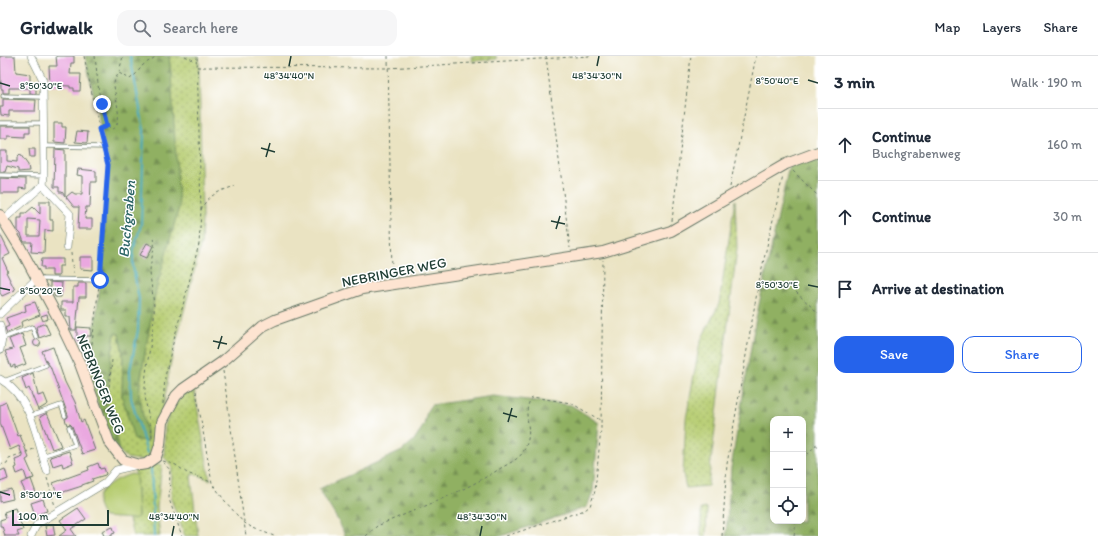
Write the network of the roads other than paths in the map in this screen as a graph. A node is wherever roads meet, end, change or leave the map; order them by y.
1 (31, 56) edge
2 (3, 96) dead end
3 (44, 97) junction
4 (0, 123) edge
5 (45, 123) junction
6 (45, 146) junction
7 (103, 147) road end
8 (818, 152) edge
9 (0, 175) edge
10 (44, 176) junction
11 (43, 185) junction
12 (2, 218) edge
13 (67, 247) road end
14 (36, 279) junction
15 (100, 280) road end
16 (0, 314) edge
17 (0, 325) edge
18 (36, 337) dead end
19 (2, 338) junction
20 (0, 350) edge
21 (46, 365) dead end
22 (1, 380) edge
23 (29, 416) junction
24 (65, 416) dead end
25 (69, 427) dead end
26 (42, 456) junction
27 (140, 465) junction
28 (47, 471) road end
29 (31, 536) edge

1 - 3 street
2 - 3 lane
3 - 5 street
4 - 5 lane
5 - 6 street
6 - 7 lane
6 - 10 street
8 - 27 street, NEBRINGER WEG
9 - 10 lane
10 - 11 street
11 - 12 street
11 - 13 street
12 - 14 street, NEBRINGER WEG
14 - 15 lane
14 - 16 street
14 - 27 street, NEBRINGER WEG
17 - 19 street
18 - 19 lane
19 - 20 street
21 - 22 lane
22 - 23 street
23 - 24 lane
23 - 26 street
25 - 26 lane
26 - 28 street
27 - 29 street

